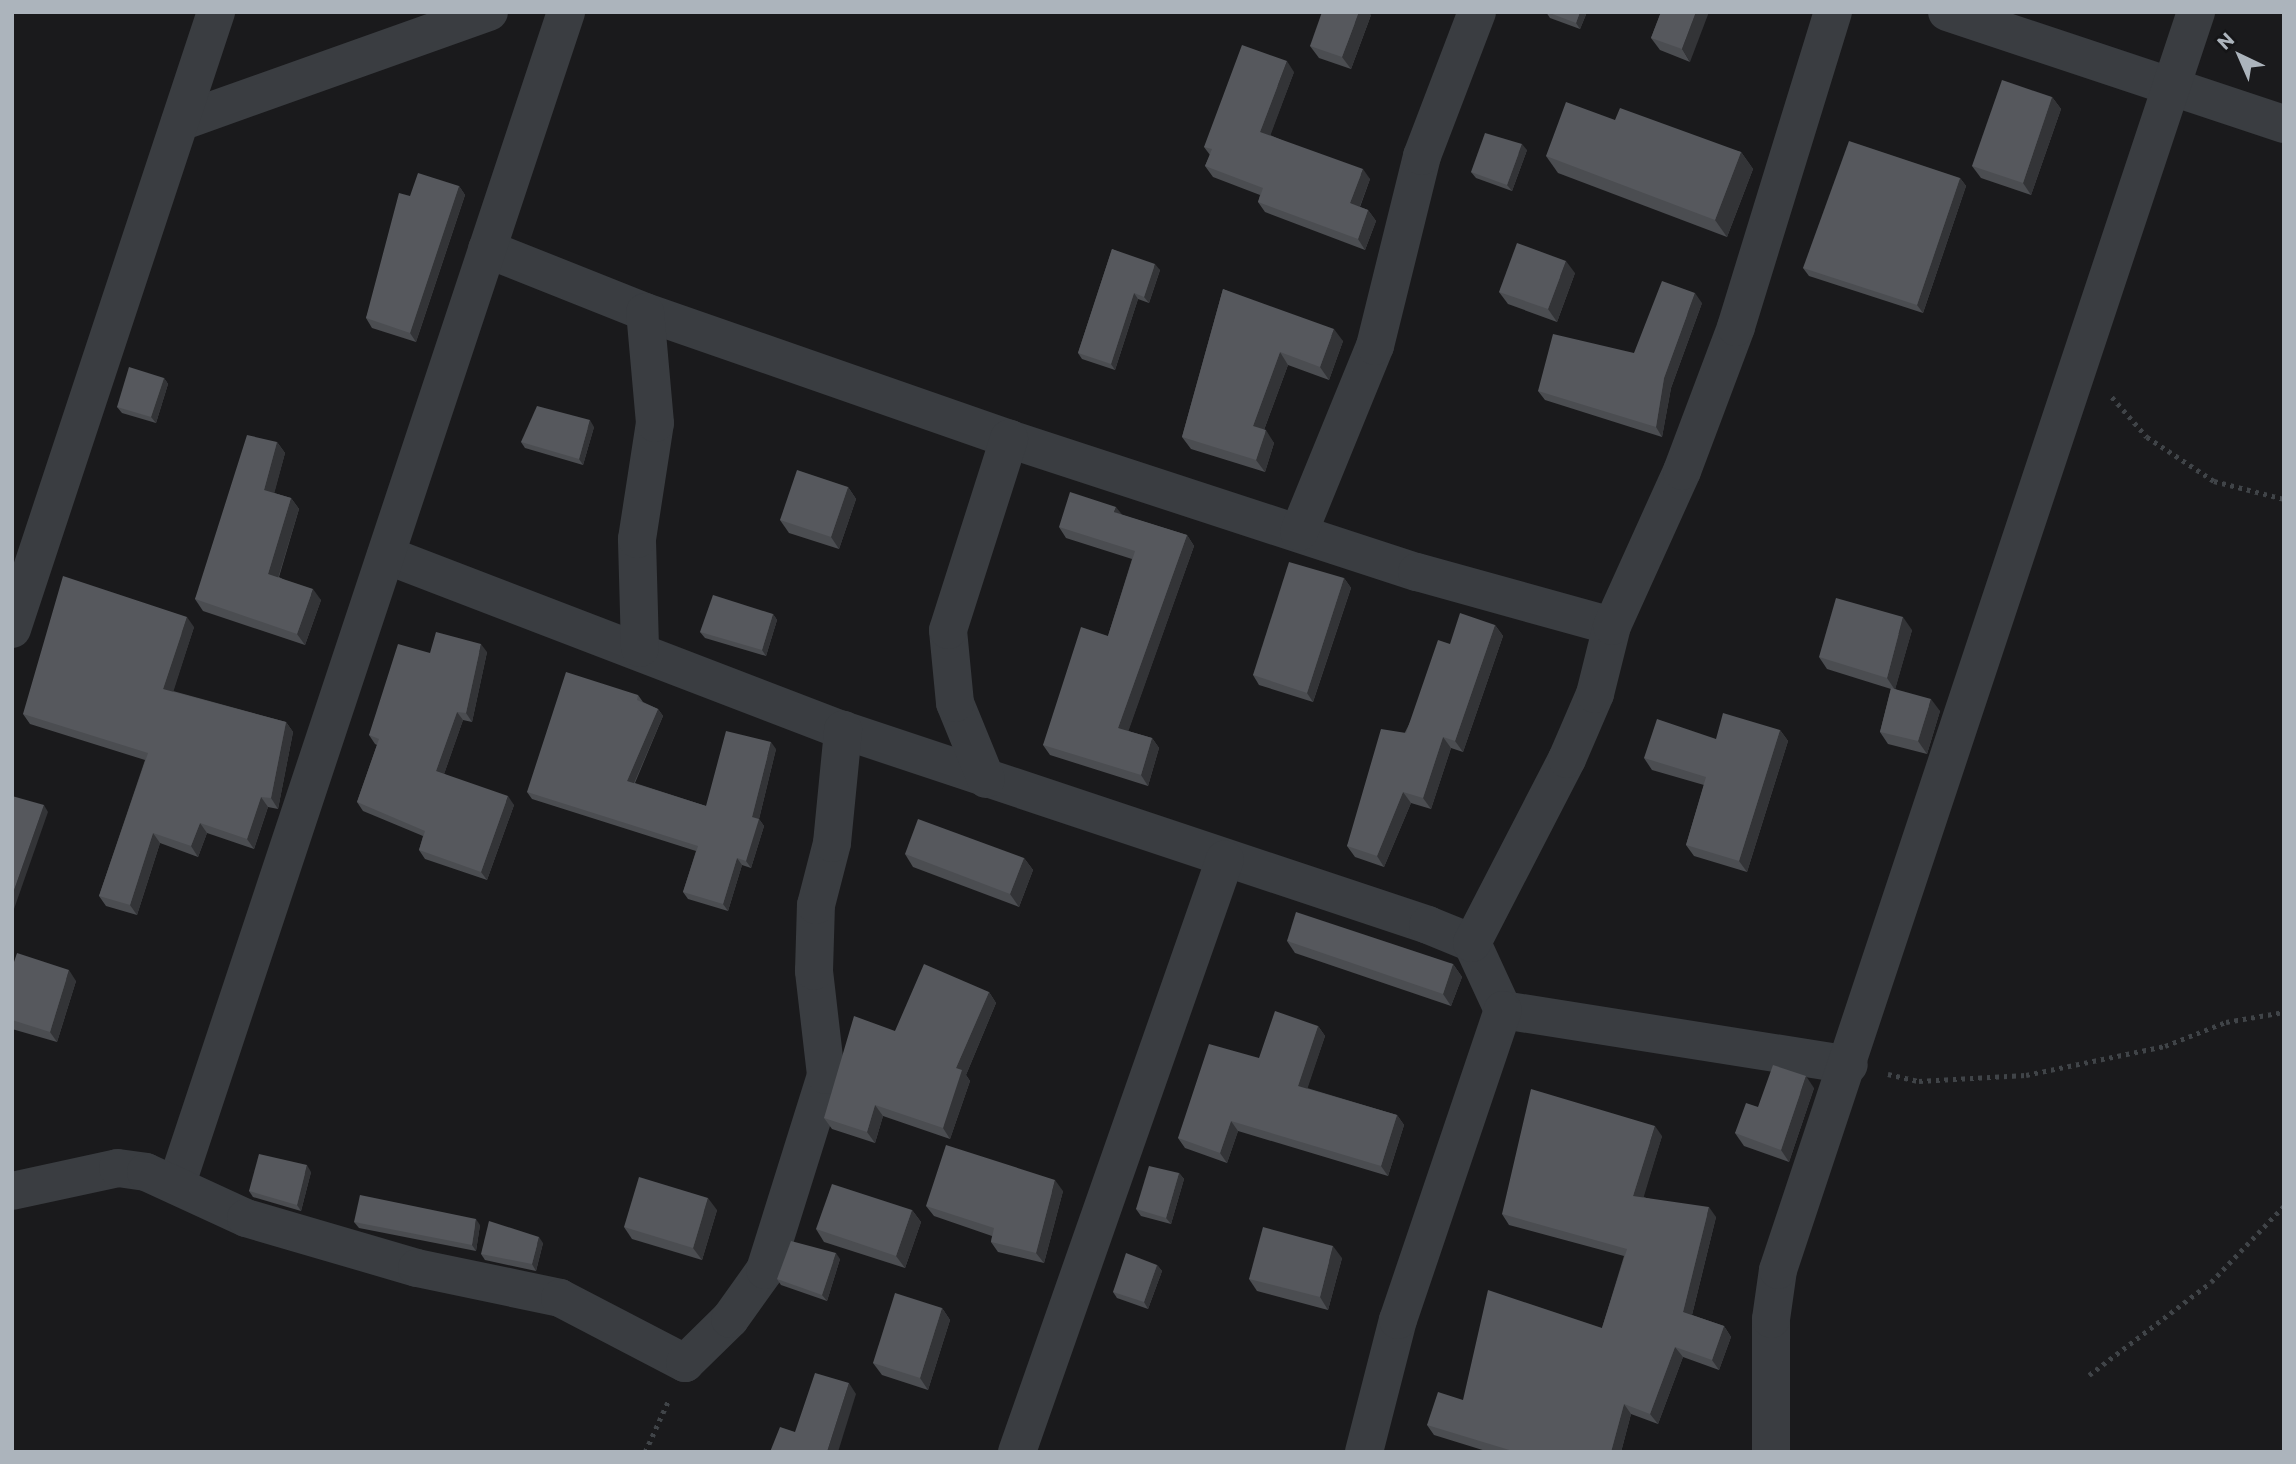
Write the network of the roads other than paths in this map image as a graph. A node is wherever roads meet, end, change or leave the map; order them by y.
1 (216, 12) edge
2 (489, 12) edge
3 (566, 12) edge
4 (1477, 12) edge
5 (1833, 12) edge
6 (1947, 12) edge
7 (2196, 12) edge
8 (2171, 86) junction
9 (180, 122) junction
10 (2284, 124) edge
11 (487, 248) junction
12 (645, 312) junction
13 (1009, 439) junction
14 (1299, 532) junction
15 (386, 555) junction
16 (1612, 626) junction
17 (12, 629) edge
18 (640, 648) junction
19 (843, 730) junction
20 (986, 779) junction
21 (1225, 859) junction
22 (1472, 943) junction
23 (1503, 1010) junction
24 (1849, 1065) junction
25 (177, 1183) junction
26 (12, 1191) edge
27 (1017, 1452) edge
28 (1364, 1452) edge
29 (1771, 1452) edge

1 - 9 street
2 - 9 street
3 - 11 street
4 - 14 street
5 - 16 street
6 - 8 street
7 - 8 street
8 - 10 street
8 - 24 street
9 - 17 street
11 - 12 street
11 - 15 street
12 - 13 street
12 - 18 street
13 - 14 street
13 - 20 street
14 - 16 street
15 - 18 street
15 - 25 street
16 - 22 street
18 - 19 street
19 - 20 street
19 - 25 street
20 - 21 street
21 - 22 street
21 - 27 street
22 - 23 street
23 - 24 street
23 - 28 street
24 - 29 street
25 - 26 street

